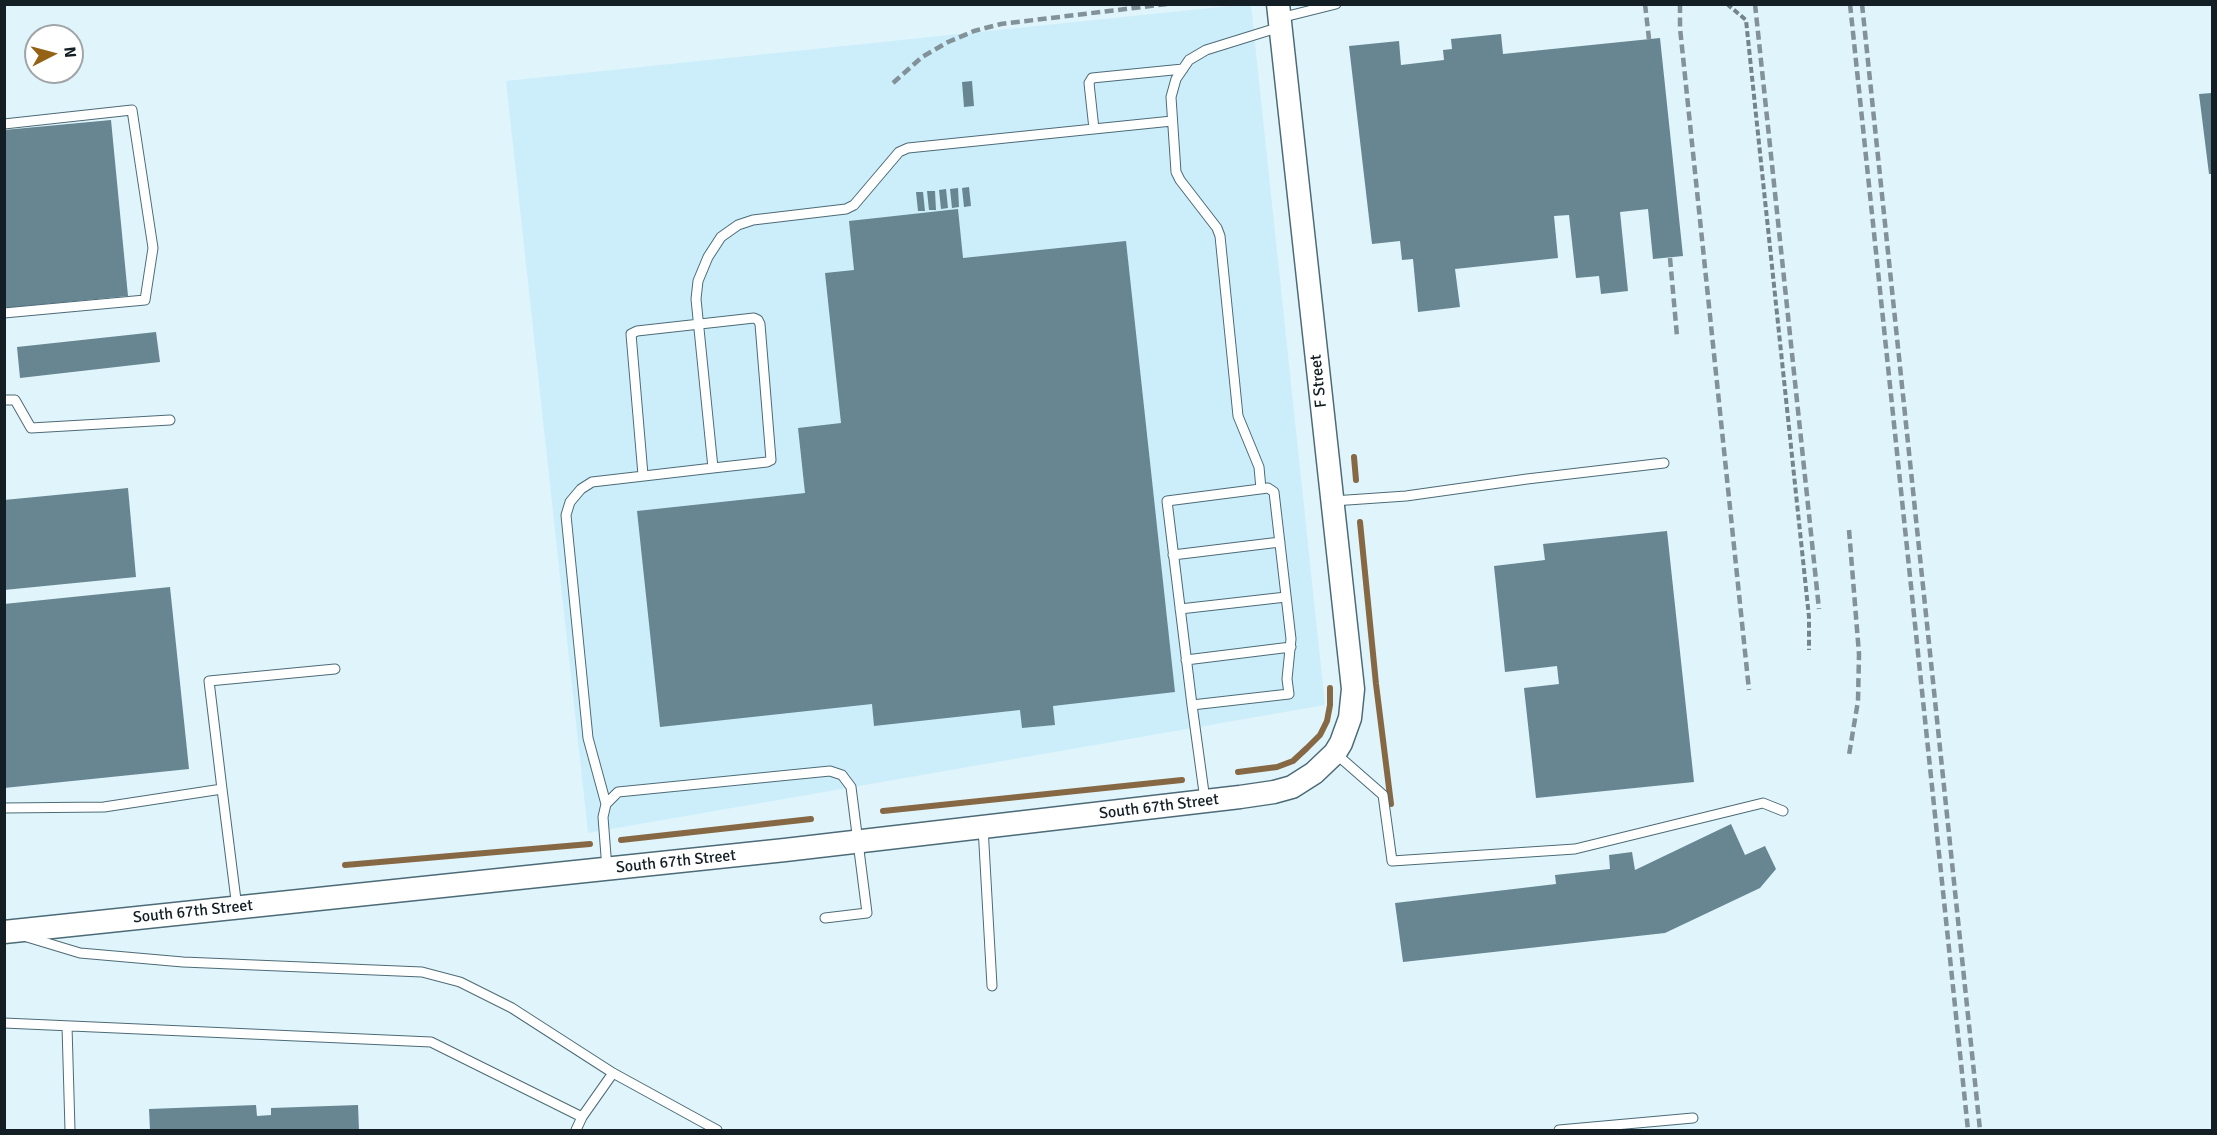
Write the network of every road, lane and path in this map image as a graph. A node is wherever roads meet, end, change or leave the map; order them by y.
1 (1336, 4) edge
2 (1727, 4) edge
3 (1280, 16) edge
4 (1183, 69) junction
5 (1172, 121) junction
6 (4, 124) edge
7 (1094, 129) junction
8 (4, 313) edge
9 (699, 324) junction
10 (4, 400) edge
11 (170, 420) dead end
12 (1664, 463) dead end
13 (713, 468) junction
14 (643, 475) junction
15 (1261, 489) junction
16 (1333, 501) junction
17 (1280, 542) junction
18 (1173, 555) junction
19 (1286, 597) junction
20 (1180, 609) junction
21 (1291, 647) junction
22 (1809, 650) dead end
23 (1186, 660) junction
24 (335, 669) dead end
25 (1192, 705) junction
26 (1335, 753) junction
27 (222, 789) junction
28 (1205, 801) junction
29 (606, 804) junction
30 (4, 808) edge
31 (1783, 811) dead end
32 (983, 827) junction
33 (858, 842) junction
34 (607, 869) junction
35 (237, 908) junction
36 (825, 918) dead end
37 (8, 932) edge
38 (992, 986) dead end
39 (4, 1023) edge
40 (67, 1026) junction
41 (613, 1073) junction
42 (582, 1118) junction
43 (1693, 1118) dead end
44 (70, 1131) edge
45 (576, 1131) edge
46 (717, 1131) edge
47 (1559, 1131) edge

1 - 3 lane
2 - 22 path
3 - 4 lane
3 - 16 street, F Street
4 - 5 lane
4 - 7 lane
5 - 7 lane
5 - 15 lane
6 - 8 lane
7 - 9 lane
9 - 13 lane
9 - 13 lane
9 - 14 lane
10 - 11 lane
12 - 16 lane
13 - 14 lane
14 - 29 lane
15 - 17 lane
15 - 18 lane
16 - 26 street, F Street
17 - 18 lane
17 - 19 lane
18 - 20 lane
19 - 20 lane
19 - 21 lane
20 - 23 lane
21 - 23 lane
21 - 25 lane
23 - 25 lane
24 - 27 lane
25 - 28 lane
26 - 28 street, South 67th Street
26 - 31 lane
27 - 30 lane
27 - 35 lane
28 - 32 street, South 67th Street
29 - 33 lane
29 - 34 lane
32 - 33 street, South 67th Street
32 - 38 lane
33 - 34 street, South 67th Street
33 - 36 lane
34 - 35 street, South 67th Street
35 - 37 street, South 67th Street
37 - 41 lane
39 - 40 lane
40 - 42 lane
40 - 44 lane
41 - 42 lane
41 - 46 lane
42 - 45 lane
43 - 47 lane

